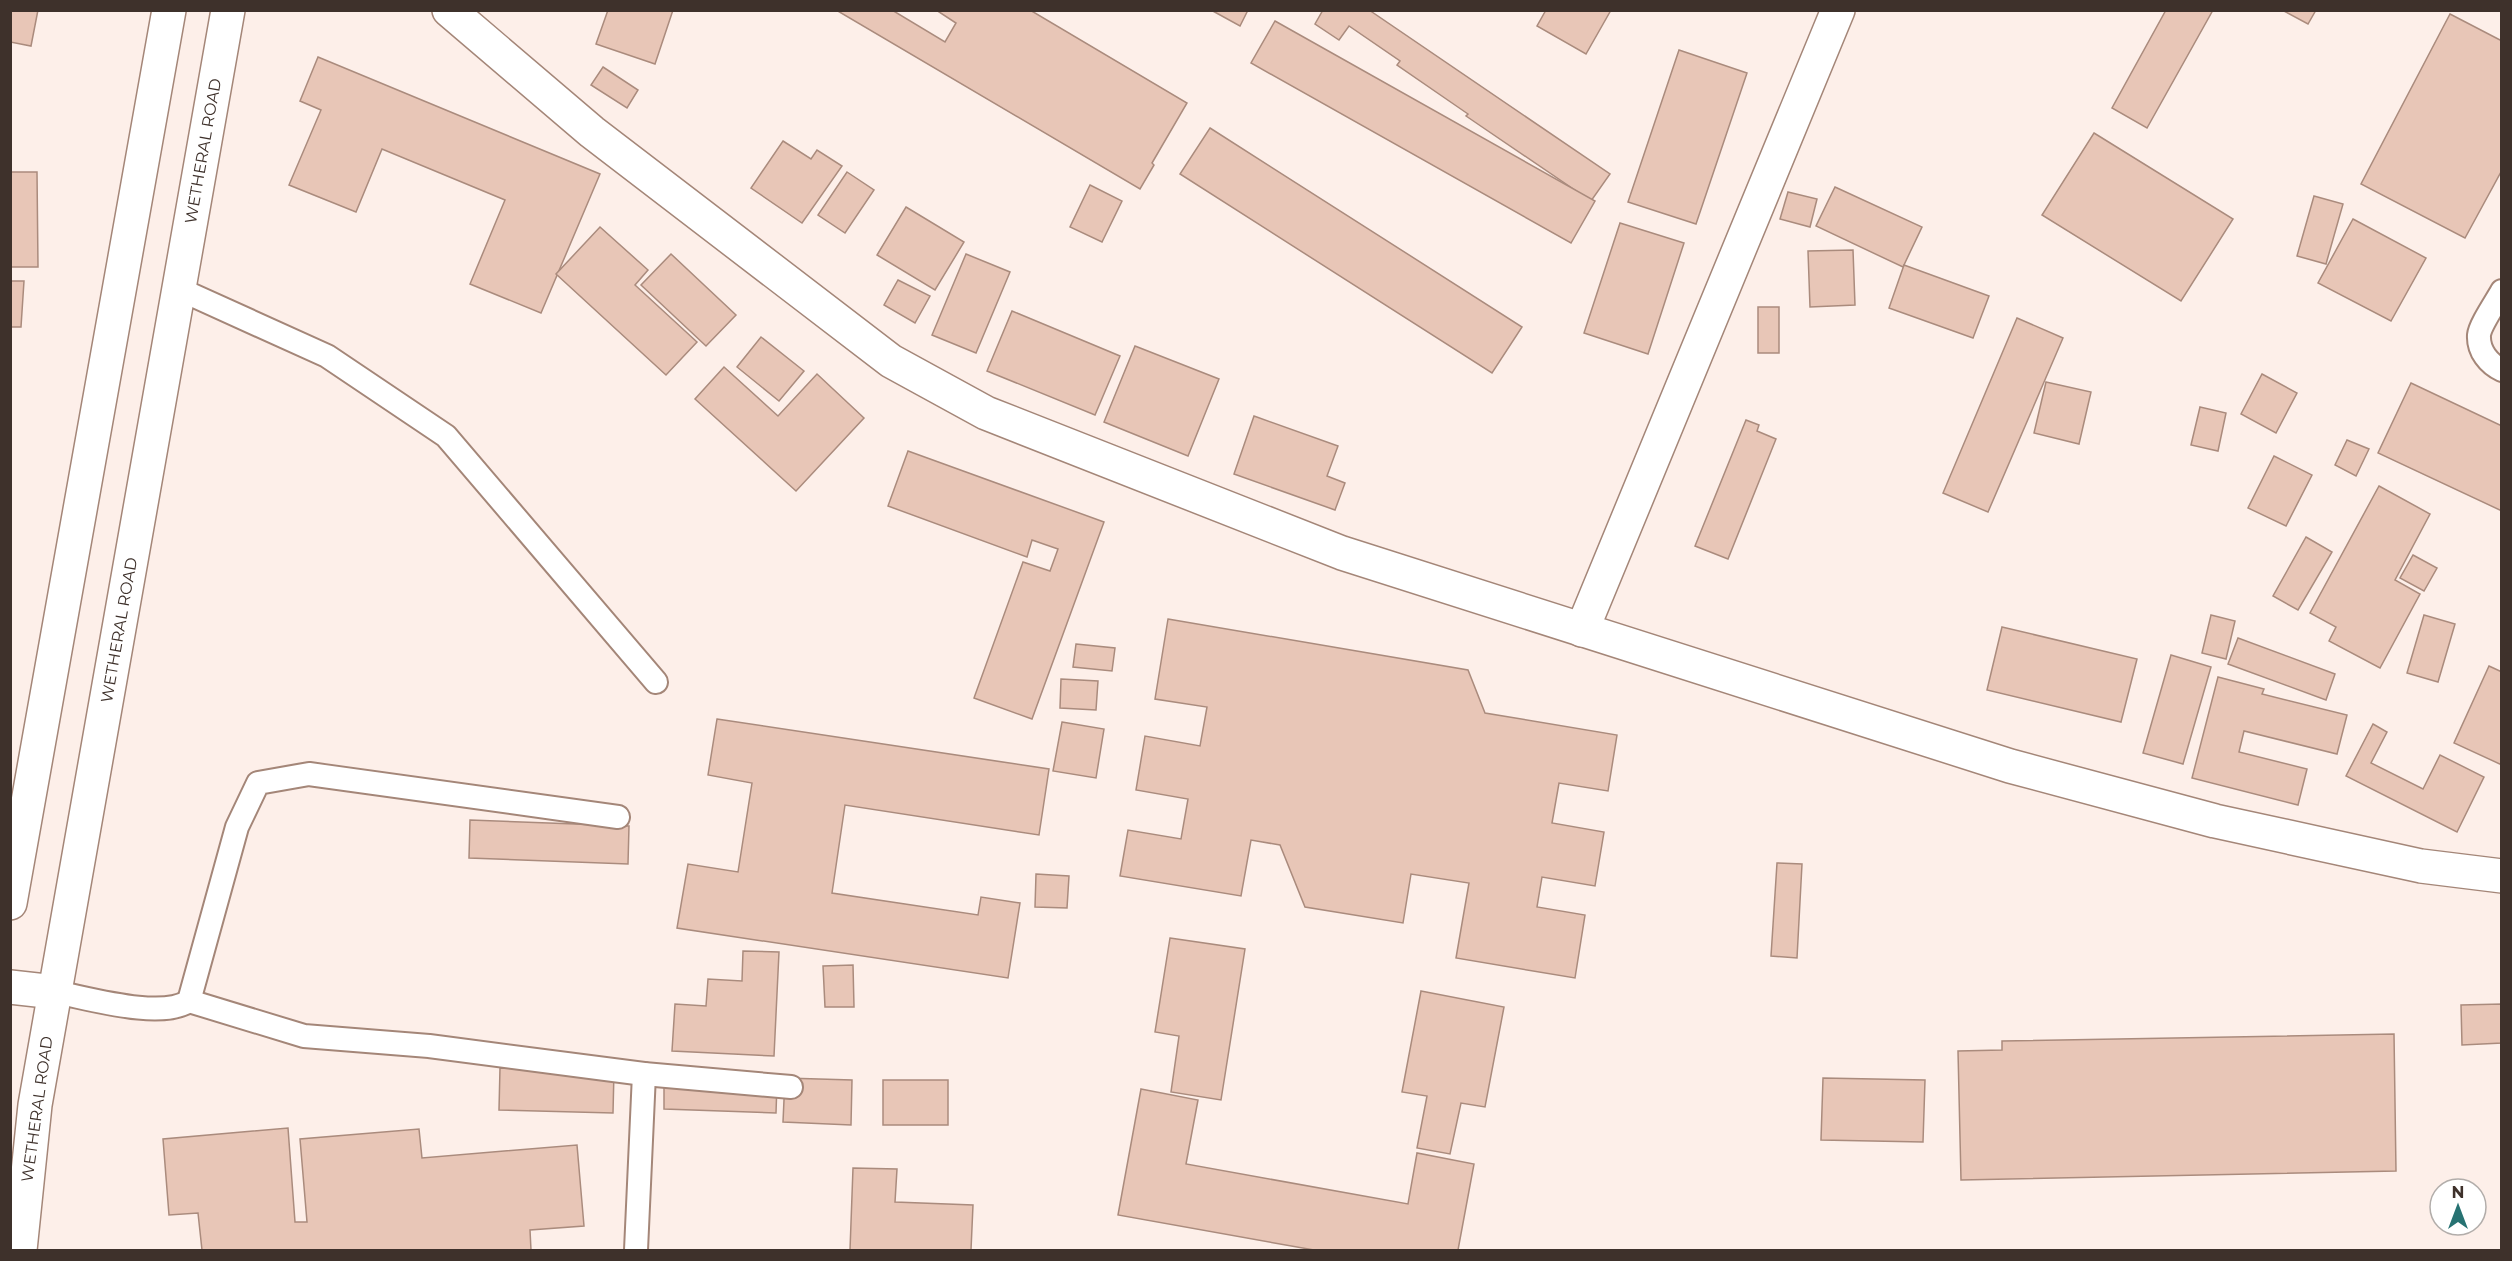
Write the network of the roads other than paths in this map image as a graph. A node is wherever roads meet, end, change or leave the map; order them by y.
1 (169, 10) edge
2 (228, 10) edge
3 (449, 10) edge
4 (1838, 10) edge
5 (179, 289) junction
6 (2502, 291) edge
7 (2502, 370) edge
8 (1582, 630) junction
9 (656, 682) dead end
10 (618, 817) dead end
11 (2502, 876) edge
12 (10, 903) edge
13 (10, 987) edge
14 (55, 992) junction
15 (189, 1001) junction
16 (644, 1074) junction
17 (791, 1087) dead end
18 (20, 1251) edge
19 (636, 1251) edge

1 - 12 street
2 - 5 street, WETHERAL ROAD
3 - 8 street
4 - 8 street
5 - 9 lane
5 - 14 street, WETHERAL ROAD
6 - 7 lane
8 - 11 street
10 - 15 lane
13 - 14 street
14 - 15 lane
14 - 18 street, WETHERAL ROAD
15 - 16 lane
16 - 17 lane
16 - 19 lane

